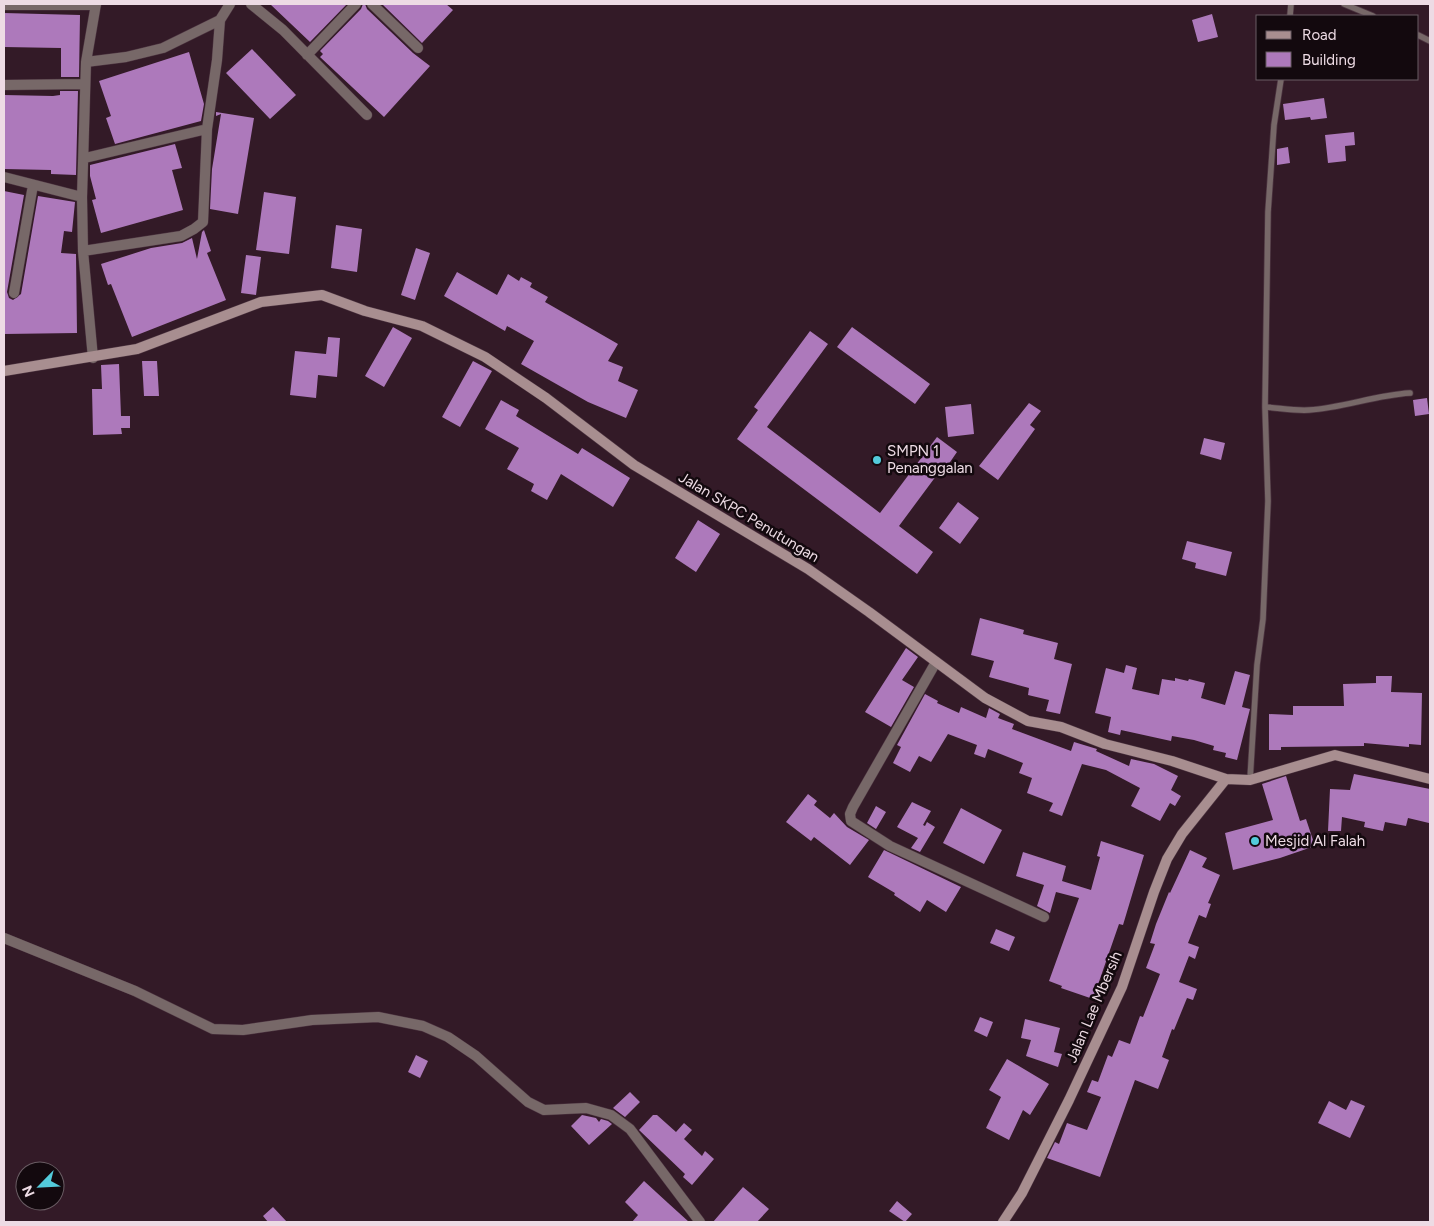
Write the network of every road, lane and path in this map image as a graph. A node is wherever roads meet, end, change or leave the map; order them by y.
1 (96, 4) edge
2 (230, 4) edge
3 (251, 4) edge
4 (356, 4) edge
5 (372, 4) edge
6 (1344, 4) edge
7 (4, 5) edge
8 (1371, 15) edge
9 (220, 20) junction
10 (418, 48) dead end
11 (307, 55) junction
12 (86, 62) junction
13 (1281, 80) edge
14 (84, 84) junction
15 (4, 85) edge
16 (367, 115) dead end
17 (207, 129) junction
18 (85, 158) junction
19 (4, 177) edge
20 (33, 185) junction
21 (82, 197) junction
22 (83, 251) junction
23 (14, 293) dead end
24 (93, 358) junction
25 (4, 371) edge
26 (1410, 393) dead end
27 (1266, 407) junction
28 (936, 662) junction
29 (1226, 779) junction
30 (1430, 779) edge
31 (1250, 780) junction
32 (1044, 917) dead end
33 (4, 938) edge
34 (700, 1222) edge
35 (1003, 1222) edge

1 - 7 street
1 - 12 street
2 - 9 street
3 - 11 street
4 - 11 street
5 - 10 street
6 - 8 lane
9 - 12 street
9 - 17 street
11 - 16 street
12 - 14 street
13 - 27 lane
14 - 15 street
14 - 18 street
17 - 18 street
17 - 22 street
18 - 21 street
19 - 20 street
20 - 21 street
20 - 23 street
21 - 22 street
22 - 24 street
24 - 25 street, Jalan SKPC Penutungan
24 - 28 street, Jalan SKPC Penutungan
26 - 27 lane
27 - 31 lane
28 - 29 street, Jalan SKPC Penutungan
28 - 32 street
29 - 31 street, Jalan SKPC Penutungan
29 - 35 street, Jalan Lae Mbersih
30 - 31 street, Jalan SKPC Penutungan
33 - 34 street

